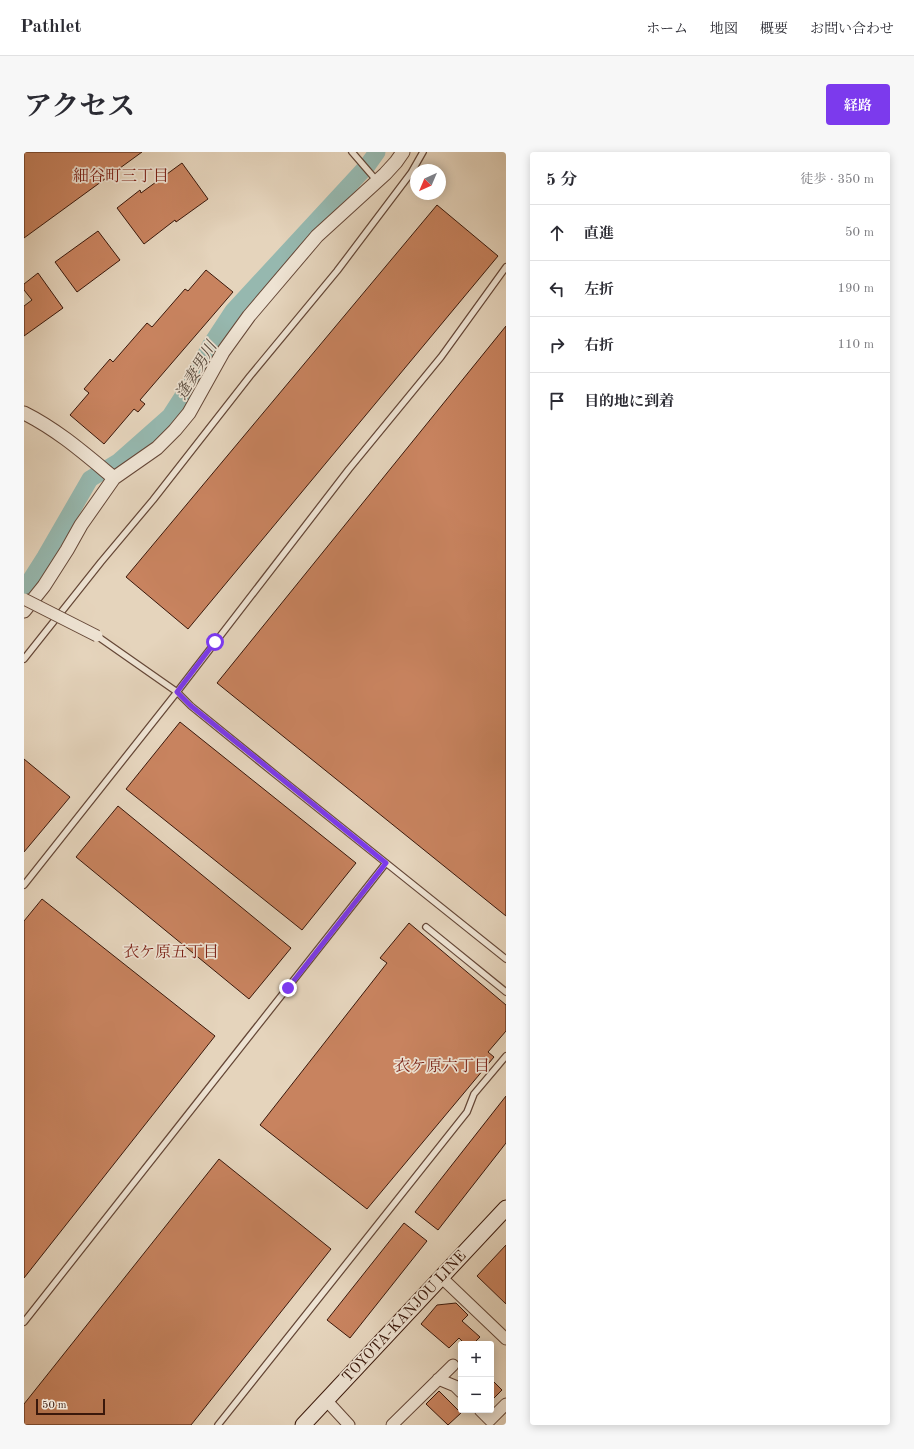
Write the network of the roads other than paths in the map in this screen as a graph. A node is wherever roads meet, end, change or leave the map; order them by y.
1 (352, 152) edge
2 (403, 152) edge
3 (423, 152) edge
4 (377, 181) junction
5 (506, 267) edge
6 (24, 413) edge
7 (107, 472) junction
8 (24, 599) edge
9 (24, 611) edge
10 (98, 636) joint
11 (24, 658) edge
12 (177, 692) junction
13 (386, 863) junction
14 (24, 885) edge
15 (426, 927) dead end
16 (506, 959) edge
17 (506, 992) edge
18 (506, 1056) edge
19 (506, 1208) edge
20 (441, 1277) junction
21 (24, 1322) edge
22 (506, 1339) edge
23 (453, 1365) dead end
24 (438, 1379) junction
25 (458, 1389) edge
26 (326, 1400) junction
27 (506, 1404) edge
28 (483, 1413) edge
29 (218, 1425) edge
30 (303, 1425) edge
31 (350, 1425) edge
32 (392, 1425) edge

1 - 4 lane
2 - 4 street
3 - 11 lane
4 - 7 street
5 - 12 lane
6 - 7 street
7 - 9 street
8 - 10 street, bridge
10 - 12 lane
12 - 13 lane
12 - 14 lane
13 - 16 lane
13 - 21 lane
15 - 17 lane
18 - 29 lane
19 - 20 main road, TOYOTA-KANJOU LINE
20 - 22 street
20 - 26 main road, TOYOTA-KANJOU LINE
23 - 24 street
24 - 25 street
24 - 32 street
26 - 30 main road, TOYOTA-KANJOU LINE
26 - 31 street
27 - 28 street

